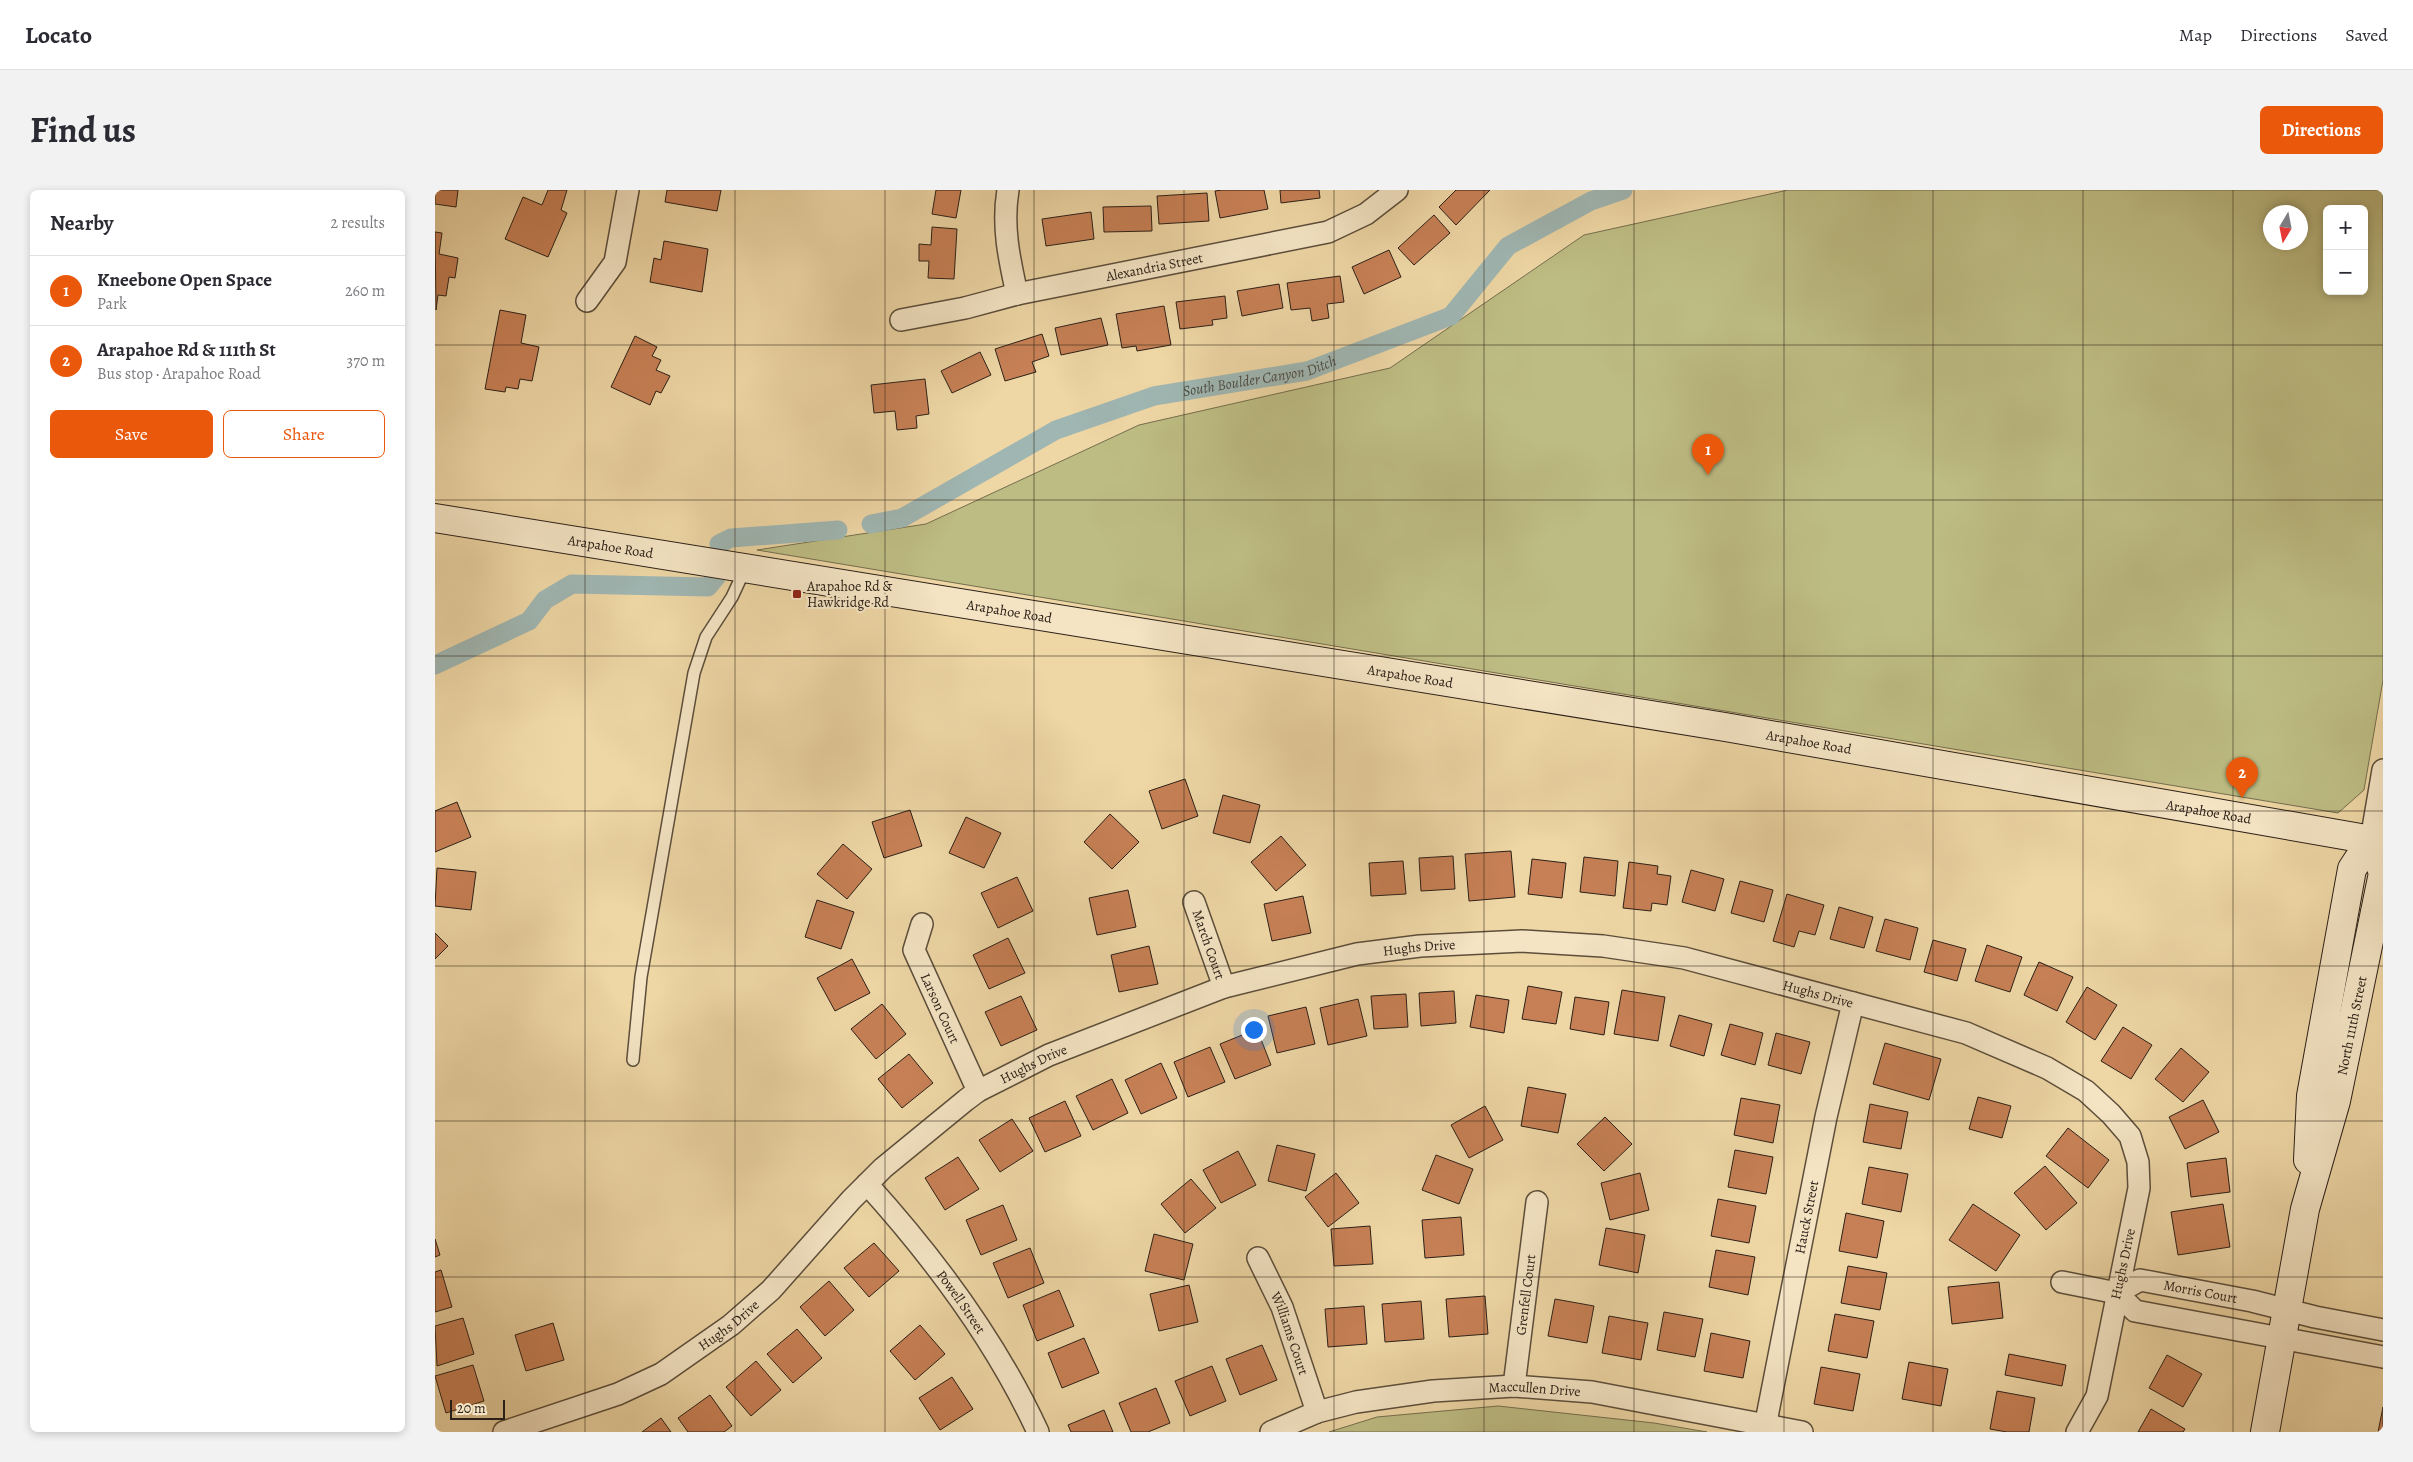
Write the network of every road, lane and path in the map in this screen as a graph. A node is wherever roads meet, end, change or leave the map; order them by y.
1 (628, 190) edge
2 (1008, 190) edge
3 (1397, 190) edge
4 (1017, 294) junction
5 (587, 301) dead end
6 (901, 320) dead end
7 (435, 518) edge
8 (745, 568) junction
9 (2383, 770) edge
10 (2377, 841) edge
11 (1194, 902) dead end
12 (922, 924) dead end
13 (1224, 987) junction
14 (1853, 1003) junction
15 (633, 1060) dead end
16 (978, 1091) junction
17 (867, 1184) junction
18 (1537, 1202) dead end
19 (1258, 1258) dead end
20 (2062, 1282) dead end
21 (2117, 1293) junction
22 (2286, 1311) junction
23 (2383, 1330) edge
24 (2281, 1339) junction
25 (2383, 1357) edge
26 (1514, 1386) junction
27 (1317, 1412) junction
28 (1765, 1429) edge
29 (504, 1432) edge
30 (1038, 1432) edge
31 (1271, 1432) edge
32 (1802, 1432) edge
33 (2077, 1432) edge
34 (2265, 1432) edge

1 - 5 street
2 - 4 street
3 - 4 street, Alexandria Street
4 - 6 street, Alexandria Street
7 - 8 main road, Arapahoe Road
8 - 10 main road, Arapahoe Road
8 - 15 lane
9 - 10 street, North 111th Street
10 - 22 main road, North 111th Street
11 - 13 street, March Court
12 - 16 street, Larson Court
13 - 14 street, Hughs Drive
13 - 16 street, Hughs Drive
14 - 21 street, Hughs Drive
14 - 28 street, Hauck Street
16 - 17 street, Hughs Drive
17 - 29 street, Hughs Drive
17 - 30 street, Powell Street
18 - 26 street, Grenfell Court
19 - 27 street, Williams Court
20 - 21 street
21 - 22 street, Morris Court
21 - 24 street
21 - 33 street, Hughs Drive
22 - 23 street, Morris Court
22 - 24 main road, North 111th Street
24 - 25 street
24 - 34 main road, North 111th Street
26 - 27 street, Maccullen Drive
26 - 28 street, Maccullen Drive
27 - 31 street, Maccullen Drive
28 - 32 street, Maccullen Drive

